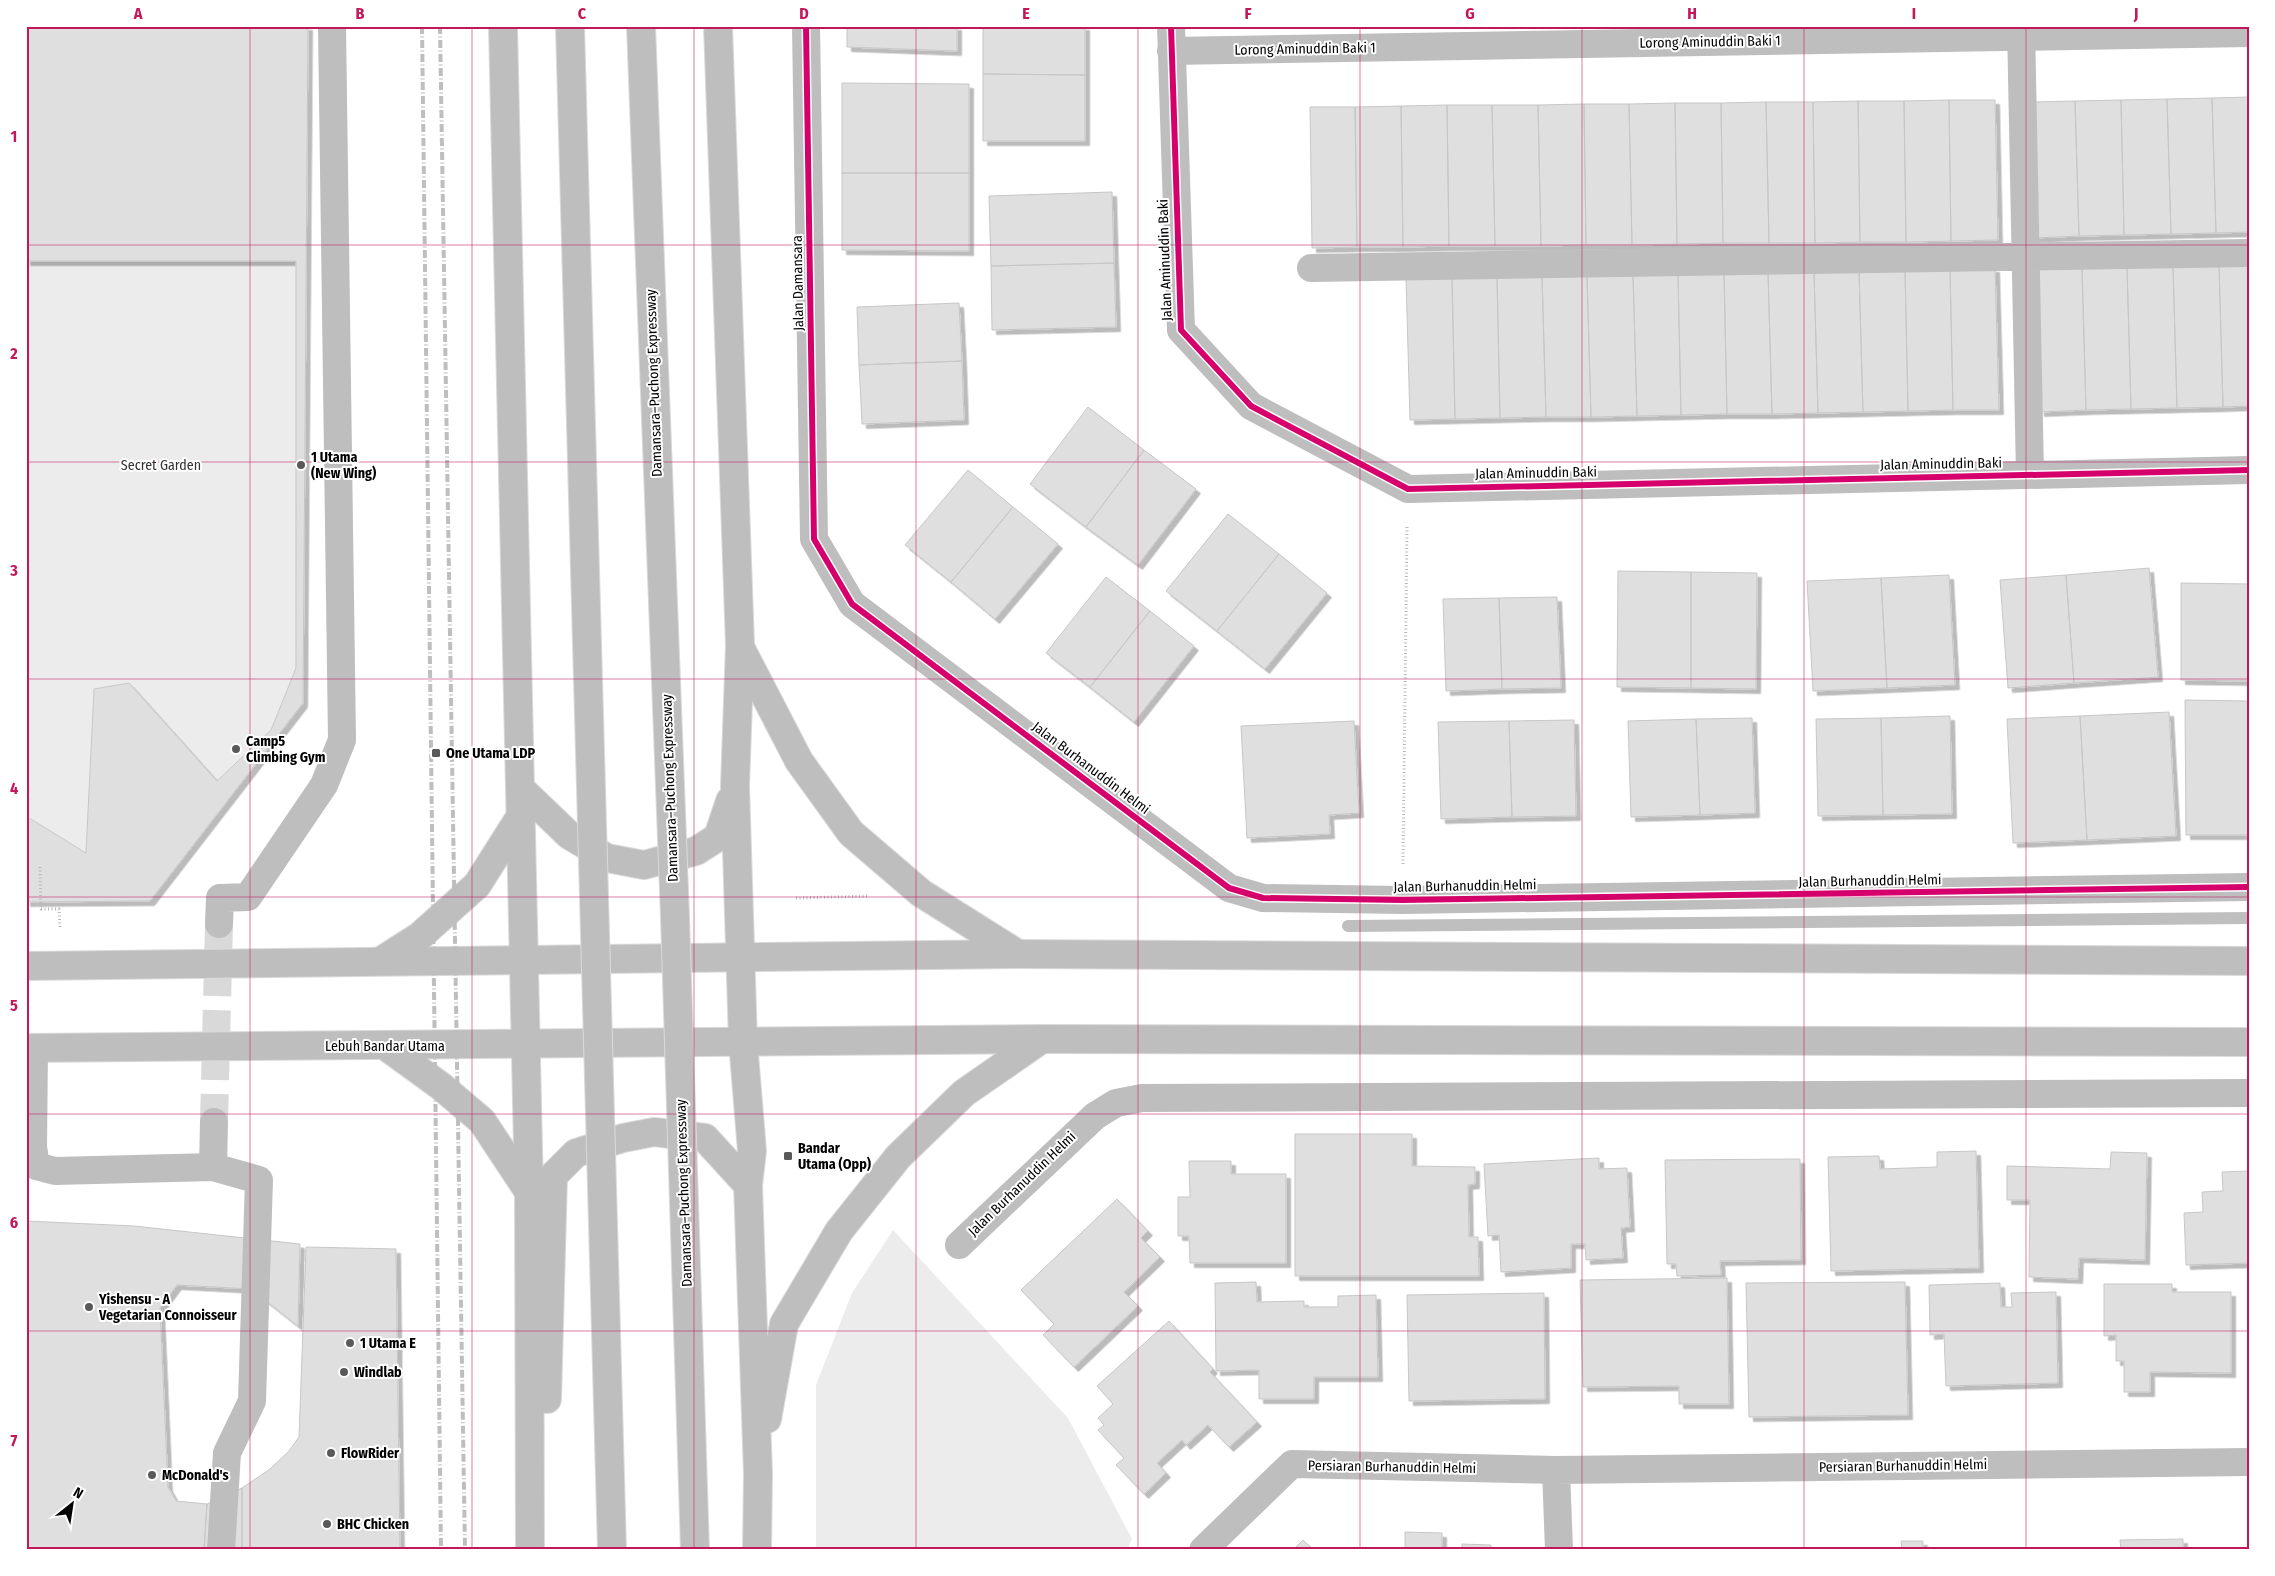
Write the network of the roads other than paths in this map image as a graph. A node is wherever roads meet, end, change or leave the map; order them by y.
1 (332, 26) edge
2 (503, 26) edge
3 (570, 26) edge
4 (641, 26) edge
5 (718, 26) edge
6 (806, 26) edge
7 (2021, 31) edge
8 (2249, 33) edge
9 (1171, 39) edge
10 (2249, 253) edge
11 (2026, 257) junction
12 (1311, 268) dead end
13 (2249, 470) edge
14 (2030, 475) junction
15 (814, 539) joint
16 (740, 645) junction
17 (735, 786) junction
18 (522, 801) junction
19 (2249, 887) edge
20 (219, 924) tunnel mouth
21 (1018, 954) junction
22 (740, 957) junction
23 (524, 960) junction
24 (381, 961) junction
25 (2249, 961) edge
26 (26, 966) edge
27 (1042, 1039) junction
28 (743, 1042) junction
29 (2249, 1042) edge
30 (526, 1045) junction
31 (387, 1047) junction
32 (30, 1048) edge
33 (2249, 1093) edge
34 (214, 1122) tunnel mouth
35 (212, 1167) junction
36 (748, 1185) junction
37 (529, 1192) junction
38 (959, 1245) dead end
39 (2249, 1462) edge
40 (1556, 1470) junction
41 (758, 1474) junction
42 (529, 1512) junction
43 (221, 1550) edge
44 (530, 1550) edge
45 (612, 1550) edge
46 (695, 1550) edge
47 (757, 1550) edge
48 (1203, 1550) edge
49 (1559, 1550) edge

1 - 20 main road
2 - 18 main road
3 - 45 main road, bridge
4 - 46 main road, Damansara–Puchong Expressway, bridge
5 - 16 main road
6 - 15 main road, Jalan Damansara
7 - 8 main road, Lorong Aminuddin Baki 1
7 - 9 main road, Lorong Aminuddin Baki 1
7 - 11 main road
9 - 14 main road, Jalan Aminuddin Baki
10 - 11 main road
11 - 12 main road
11 - 14 main road
13 - 14 main road, Jalan Aminuddin Baki
15 - 19 main road, Jalan Burhanuddin Helmi
16 - 17 main road
16 - 21 main road
17 - 18 main road
17 - 22 main road
18 - 23 main road
18 - 24 main road
21 - 22 main road
21 - 25 main road
22 - 23 main road
22 - 28 main road
23 - 24 main road
23 - 30 main road
24 - 26 main road
27 - 28 main road
27 - 29 main road
27 - 41 main road
28 - 30 main road, Lebuh Bandar Utama
28 - 36 main road
30 - 31 main road, Lebuh Bandar Utama
30 - 37 main road
31 - 32 main road, Lebuh Bandar Utama
31 - 37 main road
32 - 35 main road
33 - 38 main road, Jalan Burhanuddin Helmi
34 - 35 main road
35 - 43 main road
36 - 41 main road
36 - 42 main road
37 - 42 main road
39 - 40 main road, Persiaran Burhanuddin Helmi
40 - 48 main road, Persiaran Burhanuddin Helmi
40 - 49 main road
41 - 47 main road
42 - 44 main road

